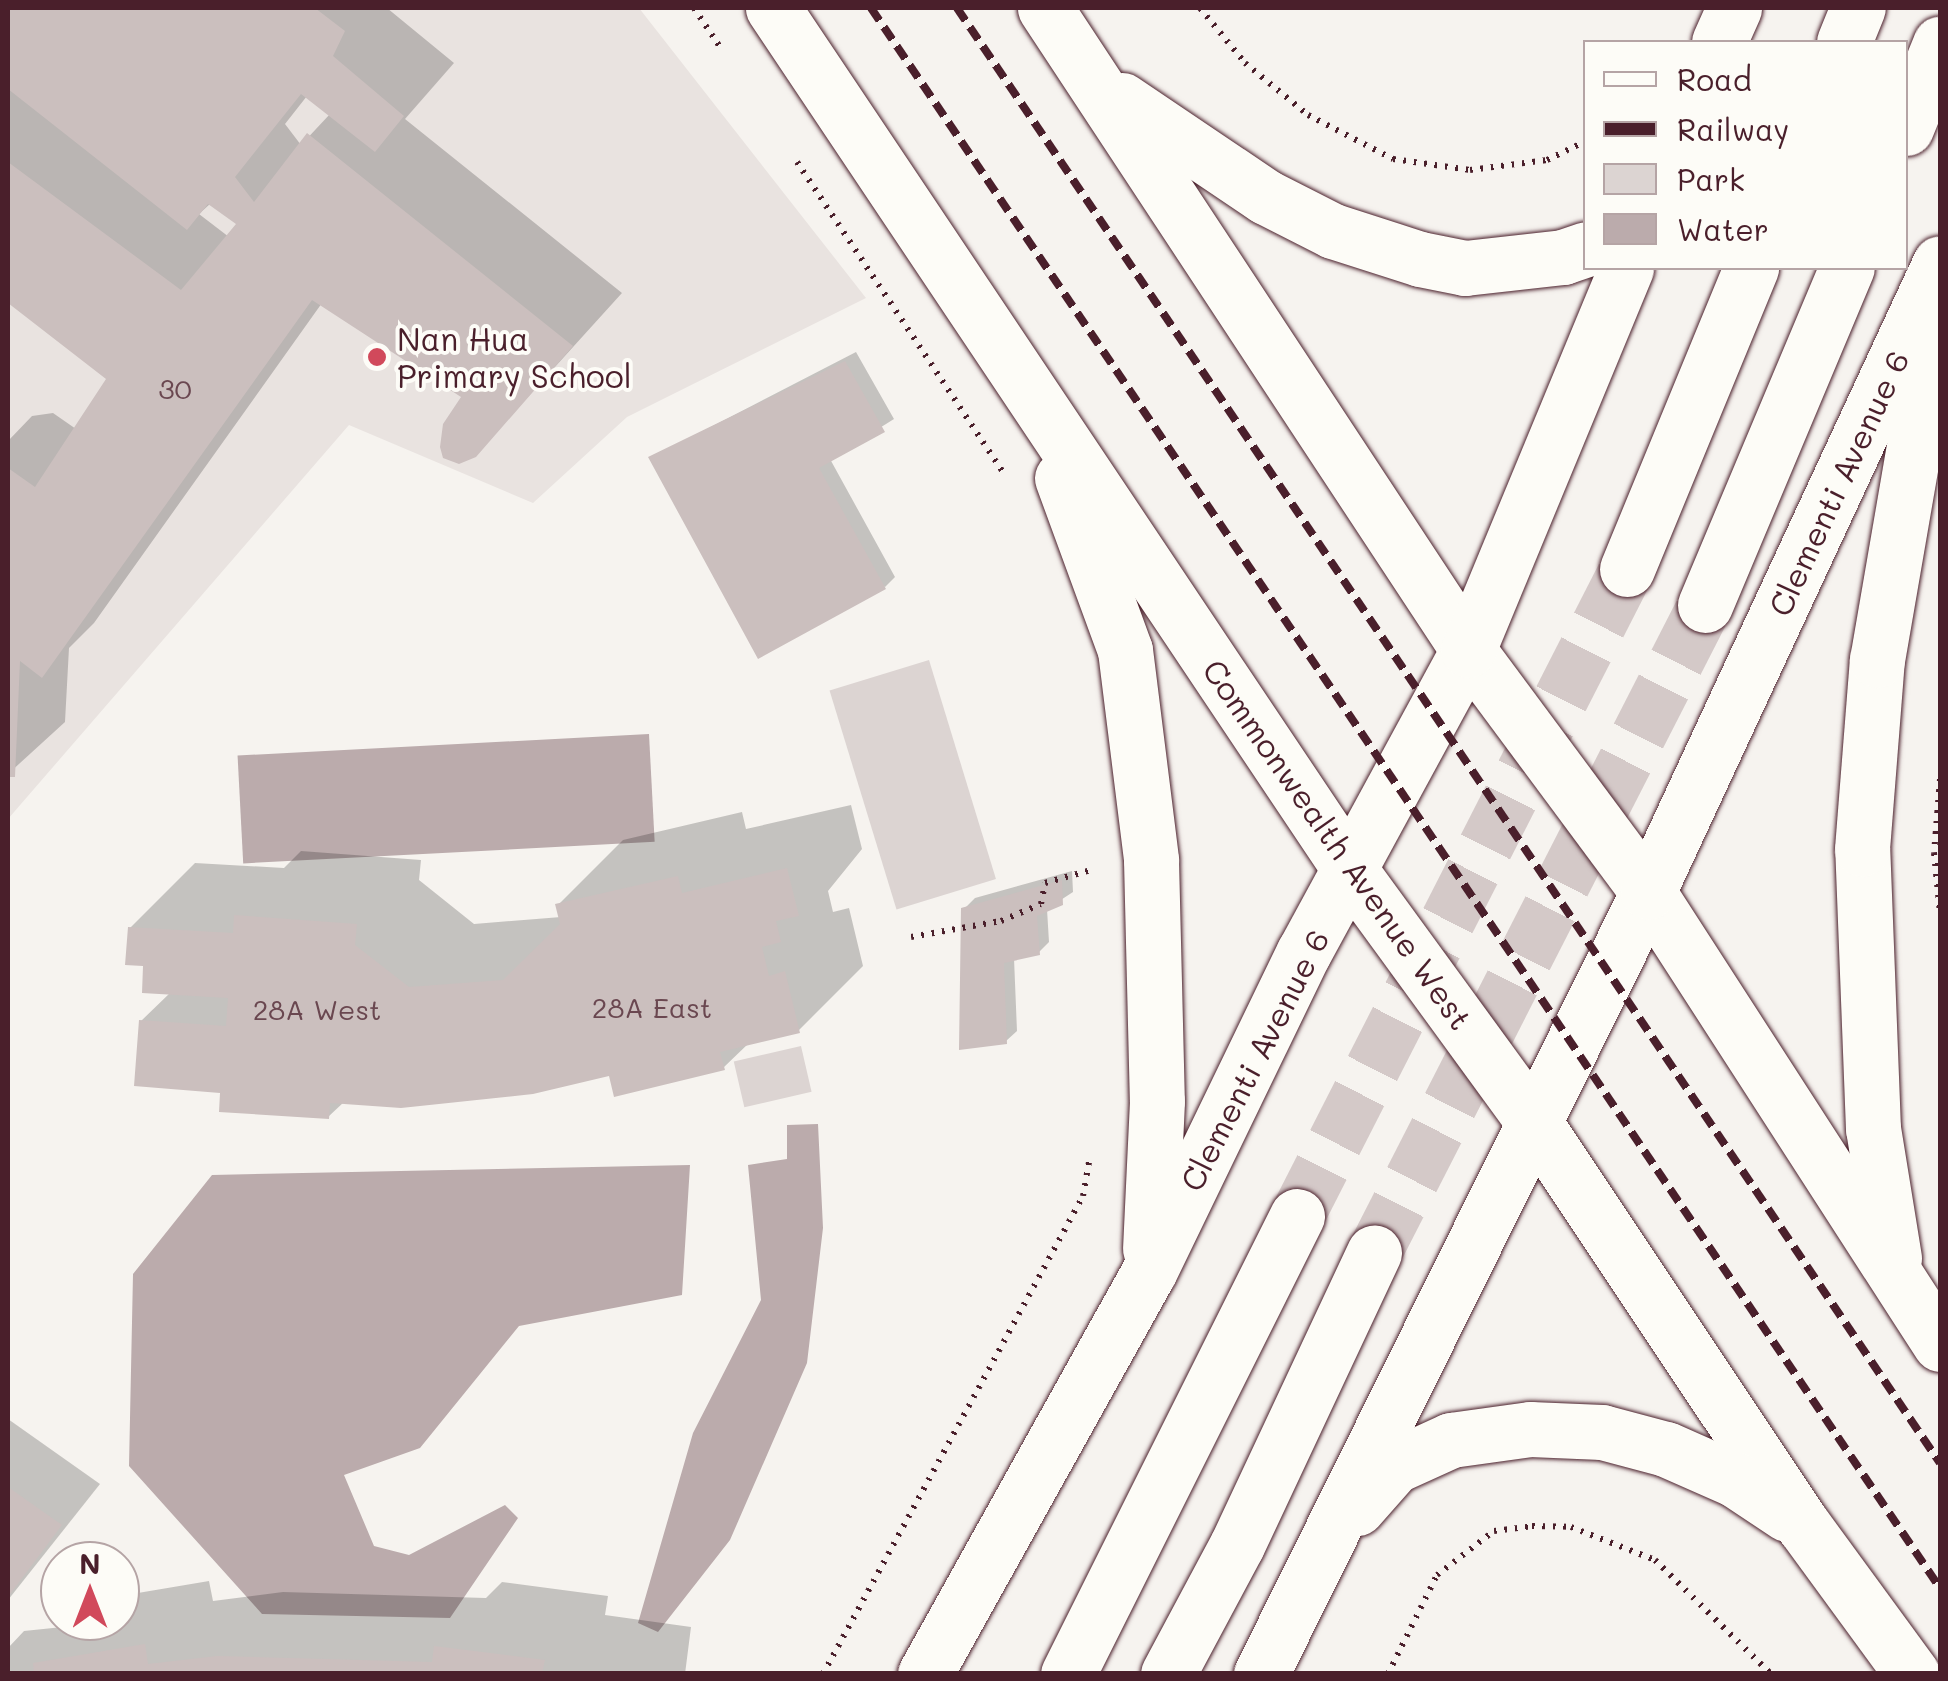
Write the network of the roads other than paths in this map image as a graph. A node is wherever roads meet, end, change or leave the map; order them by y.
1 (773, 8) edge
2 (1045, 8) edge
3 (1734, 8) edge
4 (1858, 8) edge
5 (1720, 40) edge
6 (1845, 40) edge
7 (1940, 44) edge
8 (1088, 74) junction
9 (1908, 123) edge
10 (1583, 249) edge
11 (1940, 263) edge
12 (1625, 270) edge
13 (1750, 270) edge
14 (1846, 270) edge
15 (1940, 294) edge
16 (1030, 392) junction
17 (1626, 569) tunnel mouth
18 (1705, 605) tunnel mouth
19 (1468, 650) junction
20 (1352, 874) junction
21 (1648, 892) junction
22 (1536, 1125) junction
23 (1297, 1216) tunnel mouth
24 (1374, 1254) tunnel mouth
25 (1149, 1272) junction
26 (1898, 1277) junction
27 (1940, 1344) edge
28 (1803, 1525) junction
29 (1322, 1548) junction
30 (925, 1674) edge
31 (1068, 1674) edge
32 (1168, 1674) edge
33 (1261, 1674) edge
34 (1912, 1674) edge

1 - 16 main road, Commonwealth Avenue West
2 - 8 main road
3 - 5 main road
4 - 6 main road
7 - 9 main road
8 - 10 main road
8 - 19 main road
11 - 21 main road, Clementi Avenue 6
12 - 19 main road, Clementi Avenue 6
13 - 17 main road
14 - 18 main road
15 - 26 main road
16 - 20 main road, Commonwealth Avenue West
16 - 25 main road
19 - 20 main road, Clementi Avenue 6
19 - 21 main road
20 - 22 main road, Commonwealth Avenue West
20 - 25 main road, Clementi Avenue 6
21 - 22 main road, Clementi Avenue 6
21 - 26 main road
22 - 28 main road, Commonwealth Avenue West
22 - 29 main road, Clementi Avenue 6
23 - 31 main road
24 - 32 main road
25 - 30 main road, Clementi Avenue 6
26 - 27 main road
28 - 29 main road
28 - 34 main road, Commonwealth Avenue West
29 - 33 main road, Clementi Avenue 6

